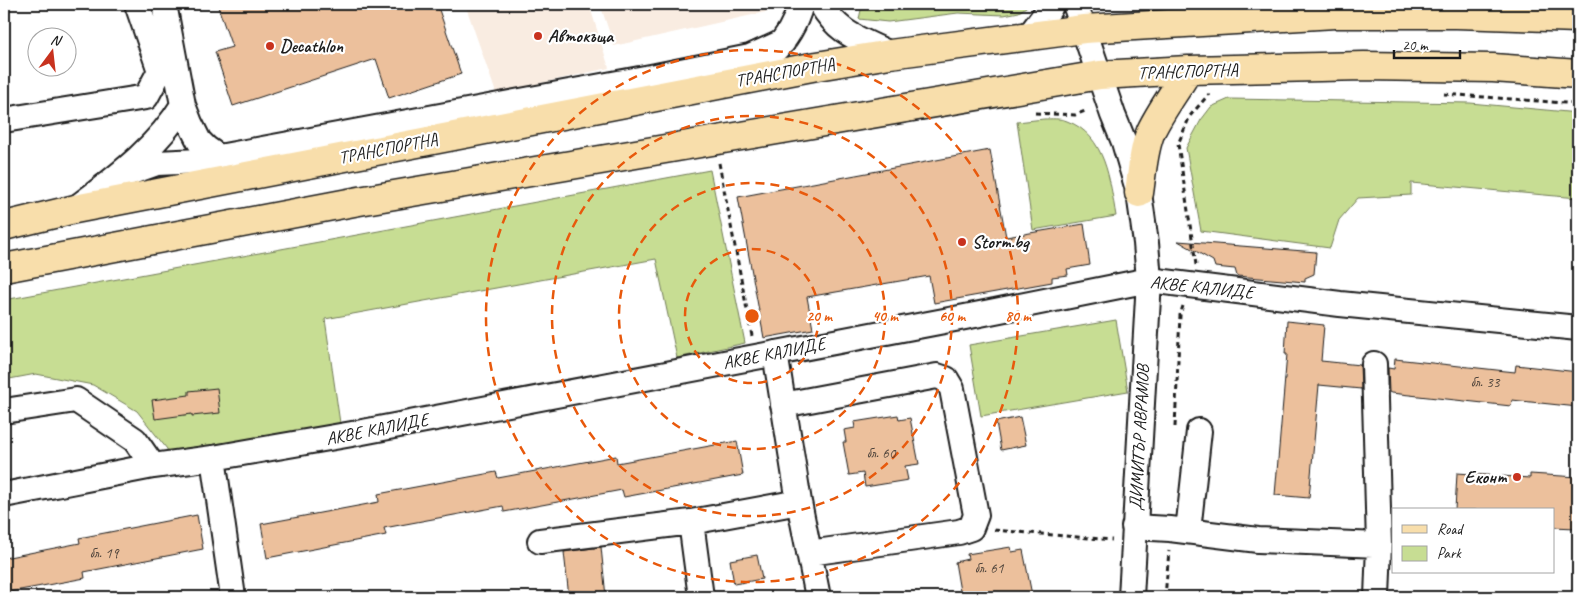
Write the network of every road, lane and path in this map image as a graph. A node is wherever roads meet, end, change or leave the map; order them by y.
1 (137, 4) edge
2 (164, 4) edge
3 (801, 4) edge
4 (821, 4) edge
5 (1051, 4) edge
6 (1075, 4) edge
7 (1578, 18) edge
8 (1084, 29) junction
9 (1029, 36) junction
10 (783, 42) junction
11 (890, 54) junction
12 (1578, 74) edge
13 (1100, 75) junction
14 (656, 76) junction
15 (746, 79) junction
16 (1181, 82) junction
17 (689, 90) junction
18 (1440, 94) dead end
19 (1109, 104) junction
20 (1578, 104) edge
21 (183, 105) junction
22 (1034, 113) dead end
23 (4, 120) edge
24 (220, 157) junction
25 (719, 163) dead end
26 (112, 180) junction
27 (1139, 193) junction
28 (75, 209) junction
29 (4, 226) edge
30 (4, 268) edge
31 (1149, 280) junction
32 (1191, 284) junction
33 (1578, 328) edge
34 (765, 355) junction
35 (1374, 364) dead end
36 (783, 405) junction
37 (4, 411) edge
38 (1175, 431) dead end
39 (1199, 431) dead end
40 (213, 458) junction
41 (153, 466) junction
42 (4, 495) edge
43 (799, 502) junction
44 (691, 522) junction
45 (971, 528) junction
46 (1179, 530) junction
47 (1134, 535) junction
48 (540, 541) dead end
49 (1379, 545) junction
50 (809, 553) junction
51 (234, 597) edge
52 (701, 597) edge
53 (818, 597) edge
54 (1131, 597) edge
55 (1165, 597) edge
56 (1377, 597) edge

1 - 23 street
2 - 21 street
3 - 10 street
4 - 11 street
5 - 9 street
6 - 8 street, ДИМИТЪР АВРАМОВ
7 - 8 main road, ТРАНСПОРТНА
8 - 9 main road, ТРАНСПОРТНА
8 - 13 street, ДИМИТЪР АВРАМОВ
9 - 11 main road, ТРАНСПОРТНА
10 - 14 street
10 - 15 street
11 - 15 main road, ТРАНСПОРТНА
12 - 16 main road, ТРАНСПОРТНА
13 - 16 main road, ТРАНСПОРТНА
13 - 19 street, ДИМИТЪР АВРАМОВ
13 - 30 main road, ТРАНСПОРТНА
14 - 17 street
14 - 24 street
15 - 17 main road, ТРАНСПОРТНА
16 - 27 main road
16 - 32 path
17 - 28 main road, ТРАНСПОРТНА
18 - 20 path
19 - 22 path
19 - 27 street, ДИМИТЪР АВРАМОВ
21 - 24 street
21 - 26 street
24 - 26 street
25 - 34 path
26 - 28 street
27 - 31 street, ДИМИТЪР АВРАМОВ
28 - 29 main road, ТРАНСПОРТНА
31 - 32 street, АКВЕ КАЛИДЕ
31 - 34 street, АКВЕ КАЛИДЕ
31 - 47 street, ДИМИТЪР АВРАМОВ
32 - 33 street, АКВЕ КАЛИДЕ
32 - 38 path
34 - 36 street
34 - 40 street, АКВЕ КАЛИДЕ
35 - 49 street
36 - 43 street
36 - 45 street
37 - 41 street
39 - 46 street
40 - 41 street, АКВЕ КАЛИДЕ
40 - 51 street
41 - 42 street, АКВЕ КАЛИДЕ
43 - 44 street
43 - 50 street
44 - 48 street
44 - 52 street
45 - 47 path
45 - 50 street
46 - 47 street
46 - 49 street
46 - 55 path
47 - 54 street, ДИМИТЪР АВРАМОВ
49 - 56 street
50 - 53 street

